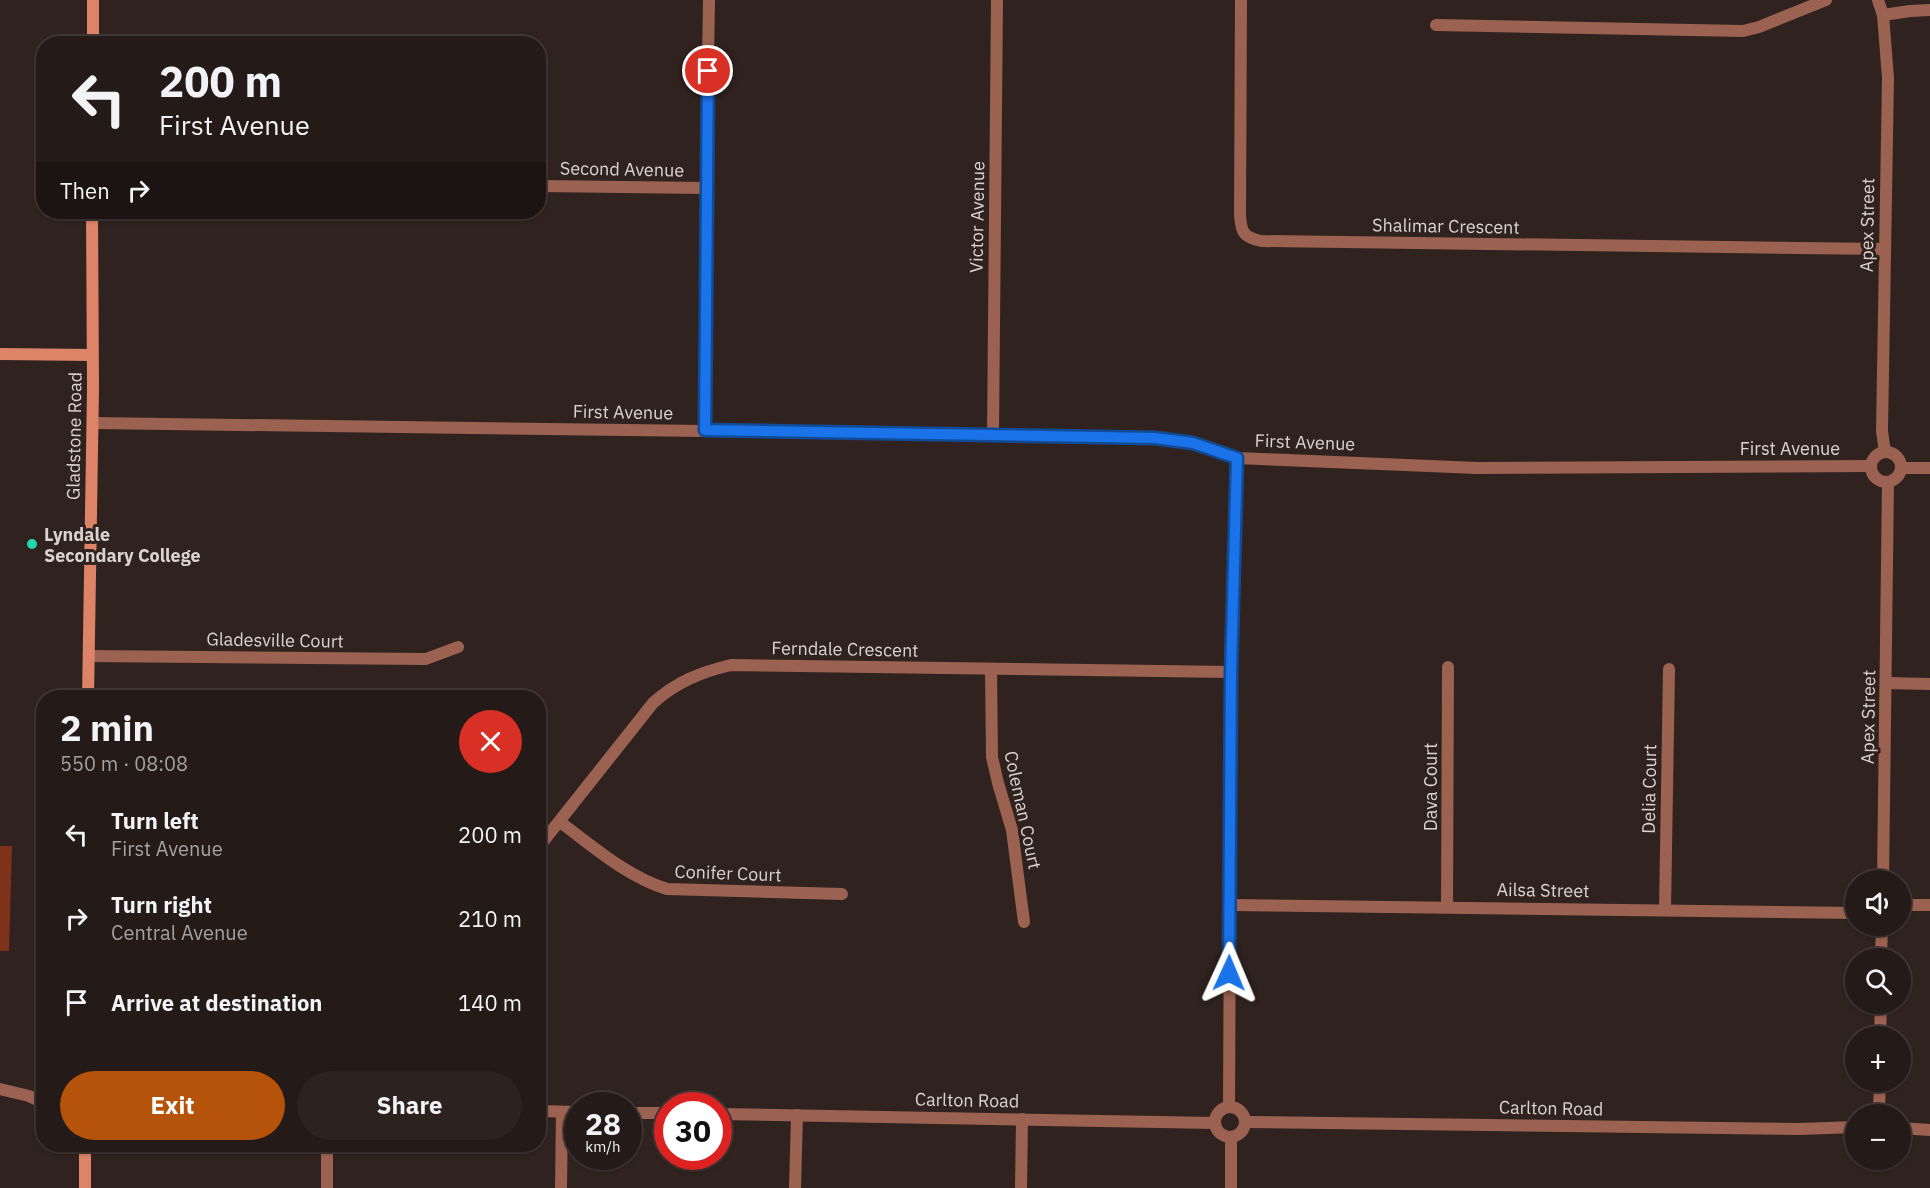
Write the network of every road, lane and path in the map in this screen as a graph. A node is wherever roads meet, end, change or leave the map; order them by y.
1 (93, 0) edge
2 (710, 0) edge
3 (997, 0) edge
4 (1241, 0) edge
5 (1826, 0) edge
6 (1878, 0) edge
7 (1930, 10) edge
8 (1883, 15) junction
9 (1436, 25) dead end
10 (93, 36) edge
11 (546, 186) edge
12 (706, 188) junction
13 (92, 219) edge
14 (1885, 249) junction
15 (0, 354) edge
16 (92, 355) junction
17 (93, 423) junction
18 (705, 430) junction
19 (993, 434) junction
20 (1885, 452) junction
21 (1237, 458) junction
22 (1871, 466) junction
23 (1901, 468) junction
24 (1930, 468) edge
25 (1888, 482) junction
26 (458, 647) dead end
27 (89, 656) junction
28 (1448, 667) dead end
29 (991, 669) junction
30 (1669, 669) dead end
31 (1231, 672) junction
32 (1887, 683) junction
33 (1930, 684) edge
34 (88, 690) edge
35 (560, 822) junction
36 (546, 839) edge
37 (1883, 870) edge
38 (842, 894) dead end
39 (1230, 905) junction
40 (1911, 905) edge
41 (1930, 905) edge
42 (1447, 906) junction
43 (1665, 910) junction
44 (1845, 913) edge
45 (1024, 922) dead end
46 (0, 1089) edge
47 (36, 1099) edge
48 (1229, 1107) junction
49 (546, 1111) edge
50 (562, 1112) joint
51 (732, 1114) edge
52 (797, 1115) junction
53 (1022, 1119) junction
54 (1246, 1122) junction
55 (1215, 1123) junction
56 (1845, 1128) edge
57 (1911, 1129) edge
58 (1930, 1130) edge
59 (1232, 1138) junction
60 (85, 1152) edge
61 (327, 1152) edge
62 (85, 1188) edge
63 (327, 1188) edge
64 (561, 1188) edge
65 (795, 1188) edge
66 (1022, 1188) edge
67 (1231, 1188) edge

1 - 10 main road
2 - 12 street
3 - 19 street, Victor Avenue
4 - 14 street, Shalimar Crescent
5 - 9 street
6 - 8 street, Apex Street
7 - 8 street
8 - 14 street, Apex Street
11 - 12 street, Second Avenue
12 - 18 street
13 - 16 main road, Gladstone Road
14 - 20 street, Apex Street
15 - 16 main road
16 - 17 main road, Gladstone Road
17 - 18 street, First Avenue
17 - 27 main road, Gladstone Road
18 - 19 street, First Avenue
19 - 21 street, First Avenue
20 - 22 street
20 - 23 street
21 - 22 street, First Avenue
21 - 31 street
22 - 25 street
23 - 24 street
23 - 25 street
25 - 32 street, Apex Street
26 - 27 street, Gladesville Court
27 - 34 main road, Gladstone Road
28 - 42 street, Dava Court
29 - 31 street, Ferndale Crescent
29 - 35 street, Ferndale Crescent
29 - 45 street, Coleman Court
30 - 43 street, Delia Court
31 - 39 street
32 - 33 street
32 - 37 street, Apex Street
35 - 36 street, Ferndale Crescent
35 - 38 street, Conifer Court
39 - 42 street, Ailsa Street
39 - 48 street
40 - 41 street
42 - 43 street, Ailsa Street
43 - 44 street, Ailsa Street
46 - 47 street
48 - 54 street
48 - 55 street
49 - 50 street
50 - 64 street
51 - 52 street, Carlton Road
52 - 53 street, Carlton Road
52 - 65 street
53 - 55 street, Carlton Road
53 - 66 street
54 - 56 street, Carlton Road
54 - 59 street
55 - 59 street
57 - 58 street
59 - 67 street
60 - 62 main road
61 - 63 street

